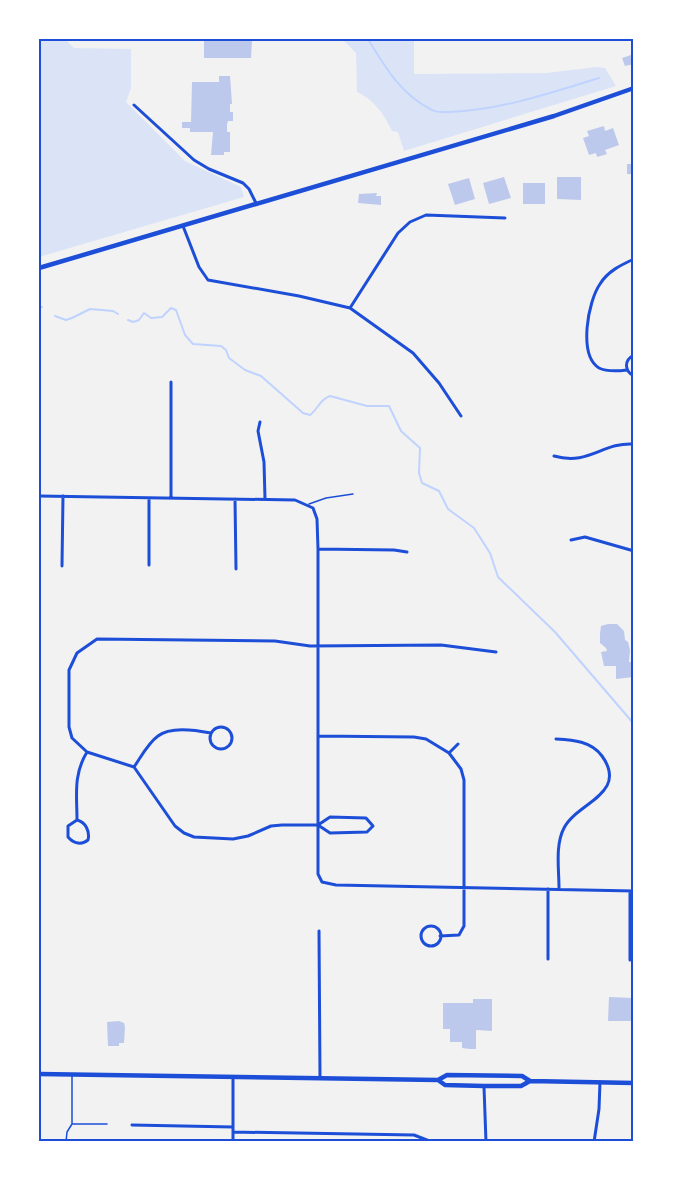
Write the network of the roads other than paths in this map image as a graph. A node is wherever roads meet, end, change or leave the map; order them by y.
1 (634, 88) edge
2 (134, 105) dead end
3 (256, 204) junction
4 (504, 218) dead end
5 (183, 226) junction
6 (634, 259) edge
7 (39, 268) edge
8 (350, 308) junction
9 (634, 355) edge
10 (627, 370) junction
11 (634, 376) edge
12 (171, 382) dead end
13 (461, 416) dead end
14 (260, 422) dead end
15 (634, 444) edge
16 (554, 456) dead end
17 (353, 494) dead end
18 (39, 496) edge
19 (63, 496) junction
20 (149, 498) junction
21 (171, 498) junction
22 (235, 499) junction
23 (265, 499) junction
24 (309, 504) junction
25 (571, 540) dead end
26 (318, 549) junction
27 (634, 551) edge
28 (407, 552) dead end
29 (149, 565) dead end
30 (62, 566) dead end
31 (236, 569) dead end
32 (318, 646) junction
33 (496, 651) dead end
34 (211, 733) junction
35 (318, 736) junction
36 (556, 739) dead end
37 (458, 744) dead end
38 (87, 752) junction
39 (449, 753) junction
40 (134, 767) junction
41 (77, 820) junction
42 (318, 825) junction
43 (464, 887) junction
44 (548, 889) junction
45 (559, 889) junction
46 (632, 891) edge
47 (319, 931) dead end
48 (440, 936) junction
49 (548, 959) dead end
50 (630, 960) dead end
51 (39, 1074) edge
52 (72, 1074) junction
53 (233, 1077) junction
54 (320, 1078) junction
55 (438, 1080) junction
56 (530, 1081) junction
57 (600, 1082) junction
58 (634, 1083) edge
59 (484, 1086) junction
60 (72, 1124) junction
61 (107, 1124) dead end
62 (132, 1125) dead end
63 (233, 1127) junction
64 (233, 1132) junction
65 (370, 1135) junction
66 (66, 1142) edge
67 (233, 1142) edge
68 (370, 1142) edge
69 (432, 1142) edge
70 (486, 1142) edge
71 (594, 1142) edge

1 - 3 main road
2 - 3 street
3 - 5 main road
4 - 8 street
5 - 7 main road
5 - 8 street
6 - 10 street
8 - 13 street
9 - 10 street
10 - 11 street
12 - 21 street
14 - 23 street
15 - 16 street
17 - 24 lane
18 - 19 street
19 - 20 street
19 - 30 street
20 - 21 street
20 - 29 street
21 - 22 street
22 - 23 street
22 - 31 street
23 - 24 street
24 - 26 street
25 - 27 street
26 - 28 street
26 - 32 street
32 - 33 street
32 - 35 street
32 - 38 street
34 - 34 street
34 - 40 street
35 - 39 street
35 - 42 street
36 - 45 street
37 - 39 street
38 - 40 street
38 - 41 street
39 - 43 street
40 - 42 street
41 - 41 street
42 - 42 street
42 - 43 street
43 - 44 street
43 - 48 street
44 - 45 street
44 - 49 street
45 - 46 street
46 - 50 street
47 - 54 street
48 - 48 street
51 - 52 main road
52 - 53 main road
52 - 60 lane
53 - 54 main road
53 - 63 street
54 - 55 main road
55 - 56 main road
55 - 59 main road
56 - 57 main road
56 - 59 main road
57 - 58 main road
57 - 71 street
59 - 70 street
60 - 61 lane
60 - 66 lane
62 - 63 street
63 - 64 street
64 - 65 street
64 - 67 street
65 - 68 street
65 - 69 street

